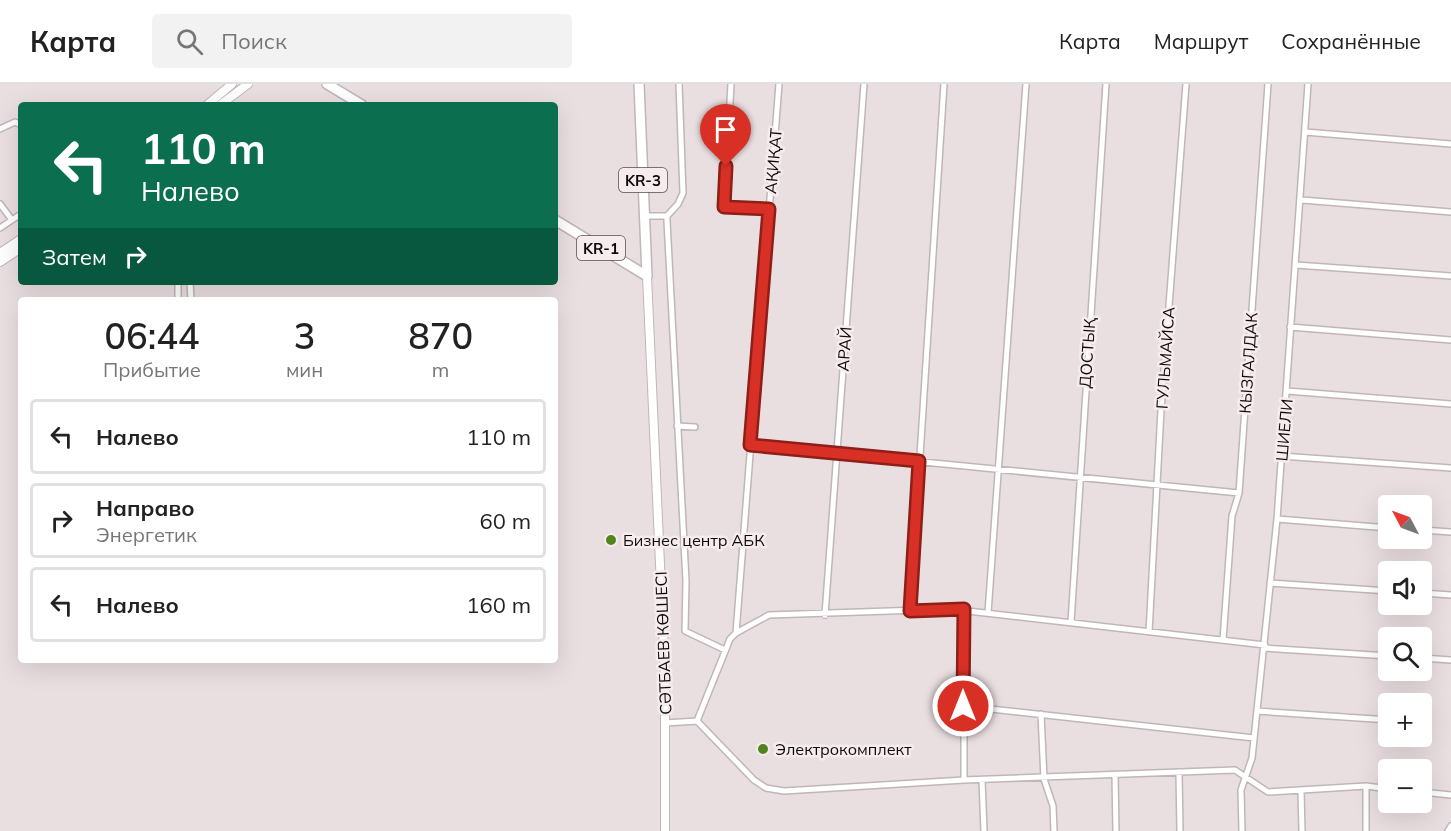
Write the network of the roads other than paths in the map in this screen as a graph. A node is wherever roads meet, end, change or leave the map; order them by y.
1 (232, 84) edge
2 (248, 84) edge
3 (327, 84) edge
4 (639, 84) edge
5 (679, 84) edge
6 (731, 84) edge
7 (780, 84) edge
8 (864, 84) edge
9 (944, 84) edge
10 (1026, 84) edge
11 (1106, 84) edge
12 (1186, 84) edge
13 (1268, 84) edge
14 (1308, 84) edge
15 (211, 102) edge
16 (224, 102) edge
17 (357, 102) edge
18 (18, 124) edge
19 (0, 129) edge
20 (1305, 132) junction
21 (1451, 144) edge
22 (1302, 200) junction
23 (0, 204) edge
24 (769, 209) junction
25 (1451, 212) edge
26 (18, 216) edge
27 (645, 216) junction
28 (667, 216) junction
29 (12, 220) junction
30 (558, 222) edge
31 (0, 228) edge
32 (18, 241) edge
33 (18, 250) edge
34 (0, 252) edge
35 (0, 262) edge
36 (1296, 265) junction
37 (647, 276) junction
38 (1451, 276) edge
39 (1290, 327) junction
40 (1451, 340) edge
41 (1287, 392) junction
42 (1451, 404) edge
43 (677, 426) junction
44 (695, 427) dead end
45 (750, 445) junction
46 (836, 454) junction
47 (1281, 456) junction
48 (919, 461) junction
49 (1451, 468) edge
50 (998, 469) junction
51 (1079, 476) junction
52 (1158, 485) junction
53 (1239, 493) junction
54 (1277, 519) junction
55 (1378, 527) edge
56 (1432, 531) edge
57 (1451, 532) edge
58 (1270, 583) junction
59 (1378, 590) edge
60 (1432, 594) edge
61 (1451, 595) edge
62 (964, 609) junction
63 (910, 611) junction
64 (988, 613) junction
65 (825, 615) junction
66 (1071, 622) junction
67 (1149, 632) junction
68 (735, 633) junction
69 (1223, 640) junction
70 (1265, 647) junction
71 (725, 650) junction
72 (1378, 655) edge
73 (1432, 659) edge
74 (1451, 660) edge
75 (963, 706) junction
76 (1257, 711) junction
77 (1041, 714) junction
78 (1378, 719) edge
79 (697, 720) junction
80 (665, 723) junction
81 (1254, 738) junction
82 (1179, 772) junction
83 (1244, 774) junction
84 (1115, 775) junction
85 (1044, 779) junction
86 (964, 780) junction
87 (982, 780) junction
88 (1366, 786) junction
89 (1378, 788) edge
90 (1300, 791) junction
91 (1432, 793) edge
92 (1451, 795) edge
93 (1451, 826) edge
94 (665, 831) edge
95 (984, 831) edge
96 (1054, 831) edge
97 (1116, 831) edge
98 (1180, 831) edge
99 (1242, 831) edge
100 (1302, 831) edge
101 (1366, 831) edge
102 (1448, 831) edge

1 - 15 main road
2 - 16 main road
3 - 17 main road
4 - 27 main road, KR-3
5 - 28 street
6 - 24 street
7 - 24 street, АҚИҚАТ
8 - 46 street, АРАЙ
9 - 48 street
10 - 50 street
11 - 51 street, ДОСТЫҚ
12 - 52 street, ГУЛЬМАЙСА
13 - 53 street, КЫЗГАЛДАК
14 - 20 street, ШИЕЛИ
18 - 19 street
20 - 21 street
20 - 22 street, ШИЕЛИ
22 - 25 street
22 - 36 street, ШИЕЛИ
23 - 29 street
24 - 45 street, АҚИҚАТ
26 - 29 street
27 - 28 street
27 - 37 main road, KR-3
28 - 43 street
29 - 31 street
30 - 37 main road, KR-1
32 - 34 main road
33 - 35 main road
36 - 38 street
36 - 39 street, ШИЕЛИ
37 - 80 main road, СӘТБАЕВ КӨШЕСІ / KR-3
39 - 40 street
39 - 41 street, ШИЕЛИ
41 - 42 street
41 - 47 street, ШИЕЛИ
43 - 44 street
43 - 71 street
45 - 46 street
45 - 68 street, АҚИҚАТ
46 - 48 street
46 - 65 street, АРАЙ
47 - 49 street
47 - 54 street, ШИЕЛИ
48 - 50 street
48 - 63 street
50 - 51 street
50 - 64 street
51 - 52 street
51 - 66 street, ДОСТЫҚ
52 - 53 street
52 - 67 street, ГУЛЬМАЙСА
53 - 69 street, КЫЗГАЛДАК
54 - 55 street
54 - 58 street, ШИЕЛИ
56 - 57 street
58 - 59 street
58 - 70 street, ШИЕЛИ
60 - 61 street
62 - 63 street
62 - 64 street
62 - 75 street
63 - 65 street
64 - 66 street
65 - 68 street
66 - 67 street
67 - 69 street
68 - 71 street
69 - 70 street
70 - 72 street
70 - 76 street, ШИЕЛИ
71 - 79 street
73 - 74 street
75 - 77 street
75 - 86 street
76 - 78 street
76 - 81 street, ШИЕЛИ
77 - 81 street
77 - 85 street
79 - 80 street
79 - 86 street
80 - 94 main road, СӘТБАЕВ КӨШЕСІ / KR-3
81 - 83 street, ШИЕЛИ
82 - 83 street
82 - 84 street
82 - 98 street
83 - 90 street
83 - 99 street, ШИЕЛИ
84 - 85 street
84 - 97 street
85 - 87 street
85 - 96 street
86 - 87 street
87 - 95 street
88 - 89 street
88 - 90 street
88 - 101 street
90 - 100 street
91 - 92 street
93 - 102 street

